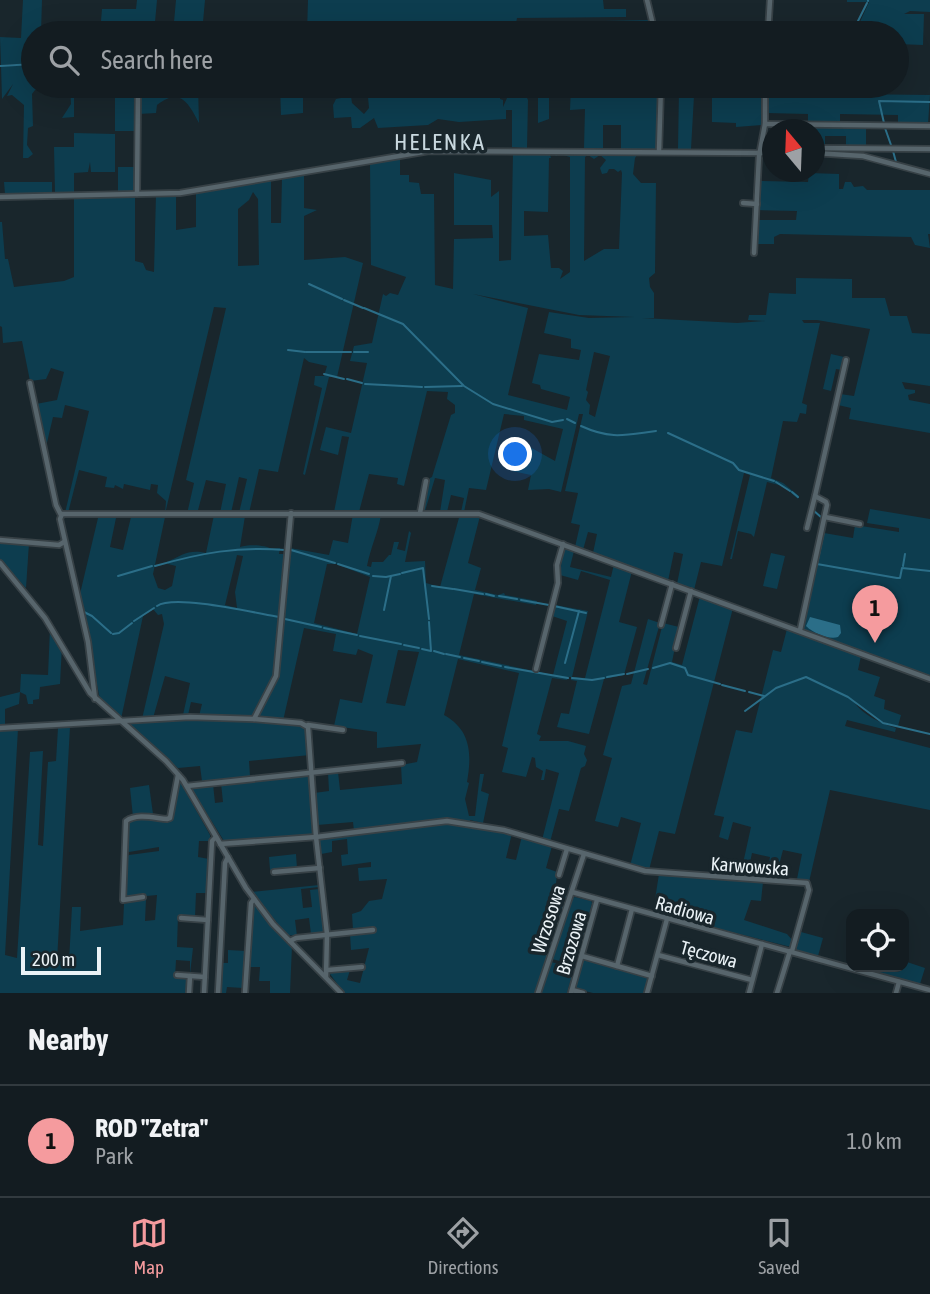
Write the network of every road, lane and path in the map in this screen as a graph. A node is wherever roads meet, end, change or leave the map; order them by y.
1 (647, 0) edge
2 (770, 0) edge
3 (651, 21) edge
4 (769, 21) edge
5 (138, 98) edge
6 (661, 98) edge
7 (765, 98) edge
8 (765, 119) edge
9 (825, 125) edge
10 (930, 126) edge
11 (762, 148) edge
12 (825, 148) edge
13 (930, 149) edge
14 (659, 151) junction
15 (760, 153) junction
16 (825, 154) edge
17 (930, 174) edge
18 (136, 194) junction
19 (0, 197) edge
20 (743, 203) dead end
21 (757, 204) junction
22 (754, 253) dead end
23 (846, 360) dead end
24 (30, 383) dead end
25 (426, 481) dead end
26 (815, 496) junction
27 (291, 513) junction
28 (420, 513) junction
29 (61, 515) junction
30 (825, 517) junction
31 (860, 524) dead end
32 (807, 528) dead end
33 (0, 540) edge
34 (65, 541) junction
35 (563, 544) junction
36 (0, 564) edge
37 (672, 584) junction
38 (691, 591) junction
39 (662, 625) dead end
40 (800, 630) junction
41 (676, 648) dead end
42 (536, 669) dead end
43 (930, 679) edge
44 (95, 699) junction
45 (254, 719) junction
46 (120, 721) junction
47 (308, 725) junction
48 (0, 728) edge
49 (344, 730) dead end
50 (402, 763) dead end
51 (313, 773) junction
52 (178, 774) junction
53 (187, 786) junction
54 (316, 836) junction
55 (216, 837) junction
56 (220, 844) junction
57 (567, 849) junction
58 (584, 854) junction
59 (228, 857) junction
60 (320, 868) junction
61 (274, 872) dead end
62 (559, 875) dead end
63 (572, 892) junction
64 (143, 897) dead end
65 (254, 899) junction
66 (597, 900) junction
67 (632, 909) junction
68 (181, 918) dead end
69 (667, 919) junction
70 (208, 920) junction
71 (373, 930) dead end
72 (327, 934) junction
73 (289, 941) junction
74 (762, 944) junction
75 (791, 951) junction
76 (658, 955) junction
77 (582, 956) junction
78 (617, 966) junction
79 (362, 967) dead end
80 (328, 970) junction
81 (177, 975) dead end
82 (652, 975) junction
83 (190, 976) junction
84 (205, 977) junction
85 (326, 978) junction
86 (752, 980) junction
87 (900, 982) junction
88 (930, 990) edge
89 (572, 991) edge
90 (922, 991) edge
91 (189, 993) edge
92 (204, 993) edge
93 (218, 993) edge
94 (245, 993) edge
95 (341, 993) edge
96 (538, 993) edge
97 (583, 993) edge
98 (647, 993) edge
99 (749, 993) edge
100 (777, 993) edge
101 (896, 993) edge

1 - 3 street
2 - 4 street
5 - 18 street
6 - 14 street
7 - 8 street
9 - 10 street
11 - 15 street
12 - 13 street
14 - 15 street
14 - 18 street
15 - 21 street
16 - 17 street
18 - 19 street
20 - 21 street
21 - 22 street
23 - 26 street
24 - 29 street
25 - 28 street
26 - 30 street
26 - 32 street
27 - 28 street
27 - 29 street
27 - 45 street
28 - 35 street
29 - 34 street
30 - 31 street
30 - 40 street
33 - 34 street
34 - 44 street
35 - 37 street
35 - 42 street
36 - 44 street
37 - 38 street
37 - 39 street
38 - 40 street
38 - 41 street
40 - 43 street
44 - 46 street
45 - 46 street
45 - 47 street
46 - 48 street
46 - 52 street
47 - 49 street
47 - 51 street
50 - 51 street
51 - 53 street
51 - 54 street
52 - 53 street
52 - 64 street
53 - 55 street
54 - 56 street, Karwowska
54 - 57 street, Karwowska
54 - 60 street
55 - 56 street
55 - 70 street
56 - 59 street
57 - 58 street, Karwowska
57 - 62 street
58 - 63 street, Wrzosowa
58 - 75 street, Karwowska
59 - 65 street
59 - 93 street
60 - 61 street
60 - 72 street
63 - 66 street, Radiowa
63 - 96 street, Wrzosowa
65 - 73 street
65 - 94 street
66 - 67 street, Radiowa
66 - 77 street, Brzozowa
67 - 69 street, Radiowa
67 - 78 street
68 - 70 street
69 - 74 street, Radiowa
69 - 76 street
70 - 84 street
71 - 72 street
72 - 73 street
72 - 80 street
73 - 85 street
74 - 75 street, Radiowa
74 - 86 street
75 - 87 street
75 - 100 street
76 - 82 street
76 - 86 street, Tęczowa
77 - 78 street
77 - 89 street, Brzozowa
78 - 82 street
79 - 80 street
80 - 85 street
81 - 83 street
82 - 98 street
83 - 84 street
83 - 91 street
84 - 92 street
85 - 95 street
86 - 99 street
87 - 90 street
87 - 101 street
88 - 90 street
89 - 97 street

